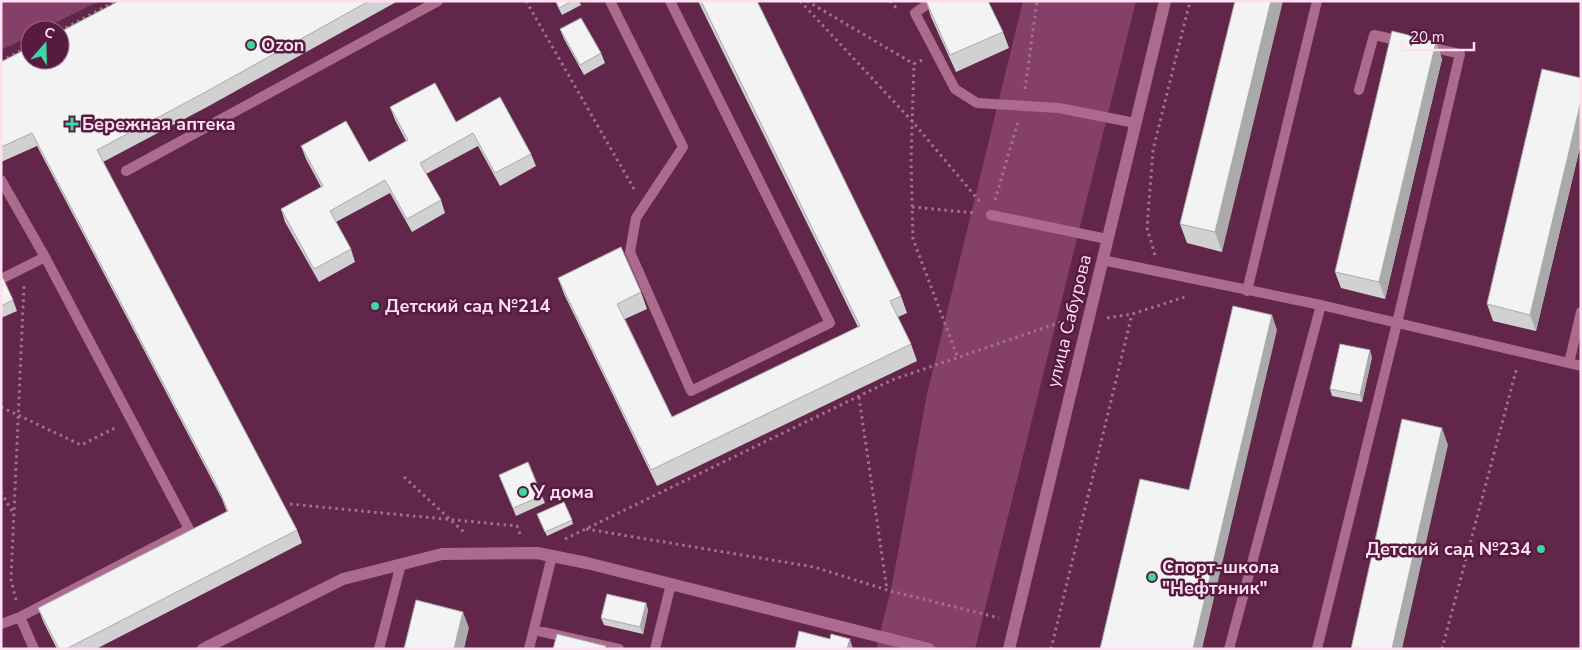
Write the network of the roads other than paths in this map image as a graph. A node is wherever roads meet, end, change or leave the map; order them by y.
1 (438, 1) edge
2 (610, 1) edge
3 (670, 1) edge
4 (932, 1) edge
5 (1165, 1) edge
6 (1317, 1) edge
7 (1359, 90) dead end
8 (1135, 123) junction
9 (126, 171) dead end
10 (1, 180) edge
11 (991, 215) road end
12 (1107, 239) junction
13 (45, 256) junction
14 (1102, 260) junction
15 (1, 279) edge
16 (1247, 291) junction
17 (1321, 305) junction
18 (1581, 312) edge
19 (1397, 323) junction
20 (1570, 363) junction
21 (1581, 366) edge
22 (552, 556) junction
23 (401, 564) junction
24 (671, 584) junction
25 (20, 618) junction
26 (1, 624) edge
27 (534, 630) junction
28 (34, 649) edge
29 (203, 649) edge
30 (379, 649) edge
31 (529, 649) edge
32 (619, 649) edge
33 (655, 649) edge
34 (929, 649) edge
35 (1009, 649) edge
36 (1230, 649) edge
37 (1317, 649) edge

1 - 9 lane
2 - 3 lane
4 - 8 lane
5 - 8 street, улица Сабурова
6 - 16 lane
7 - 19 lane
8 - 12 street, улица Сабурова
10 - 13 lane
11 - 12 lane
12 - 14 street, улица Сабурова
13 - 15 lane
13 - 25 lane
14 - 16 lane
14 - 35 street, улица Сабурова
16 - 17 lane
17 - 19 lane
17 - 36 lane
18 - 20 lane
19 - 20 lane
19 - 37 lane
20 - 21 lane
22 - 23 street
22 - 24 street
22 - 27 lane
23 - 29 street
23 - 30 lane
24 - 33 lane
24 - 34 street
25 - 26 lane
25 - 28 lane
27 - 31 lane
27 - 32 lane

